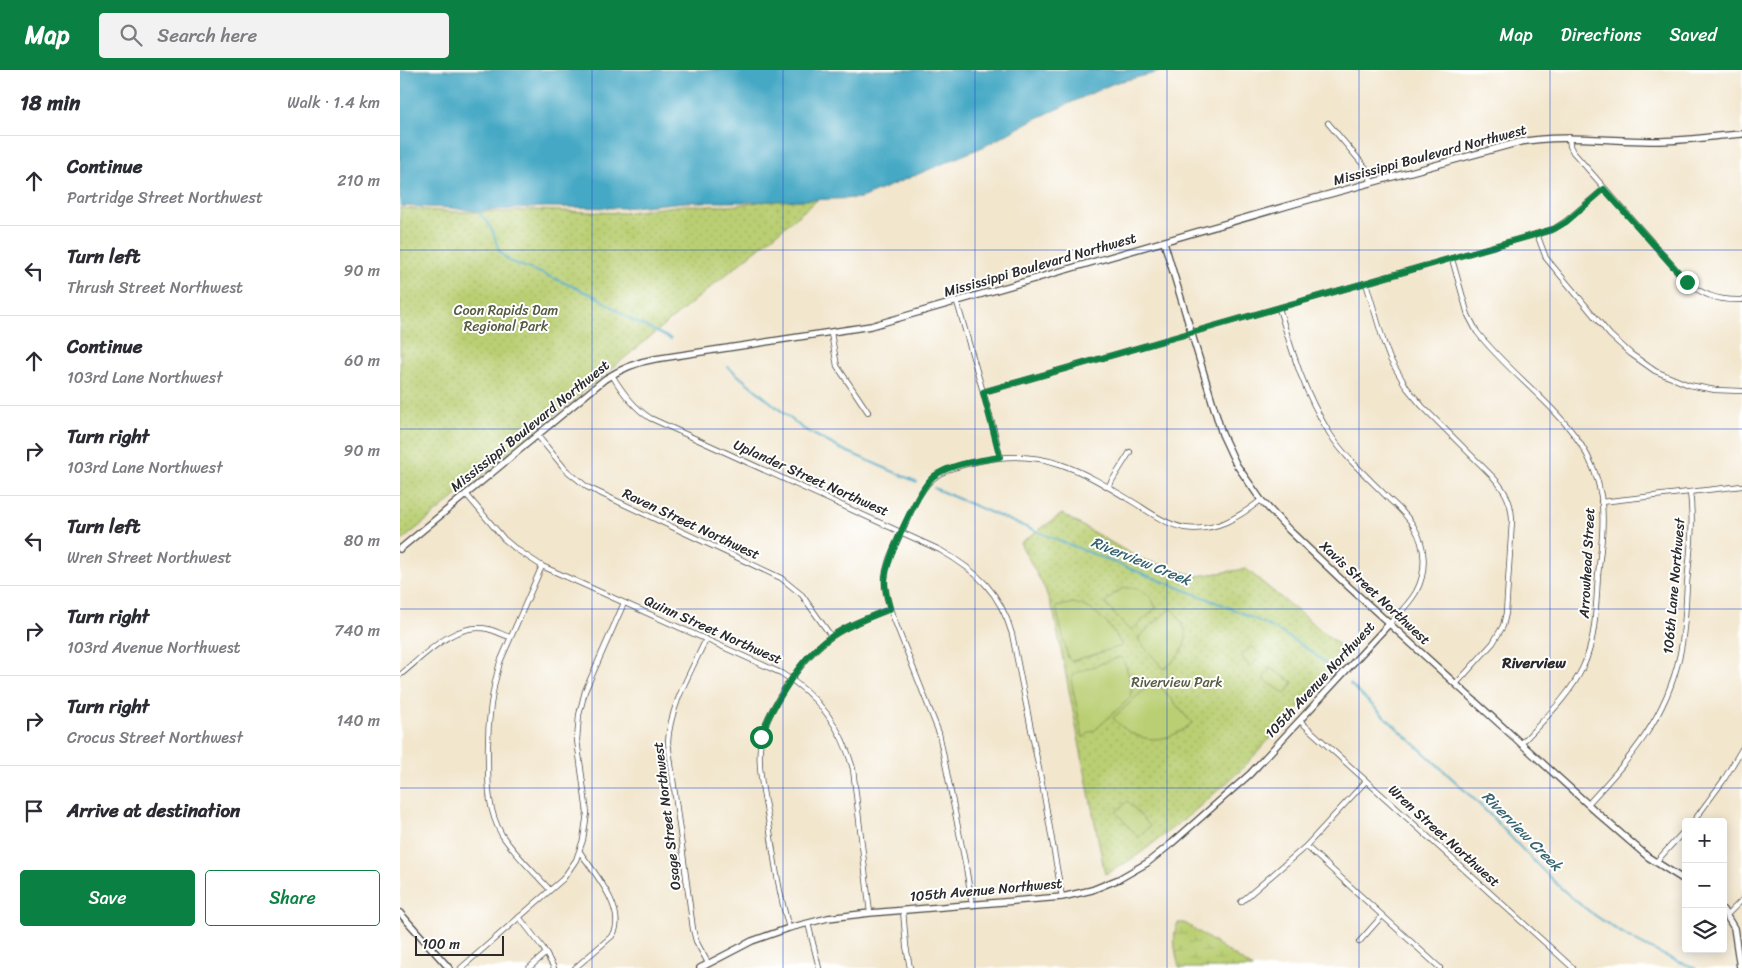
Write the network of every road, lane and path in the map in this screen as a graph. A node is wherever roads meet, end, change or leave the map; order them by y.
1 (1328, 123) dead end
2 (1742, 134) edge
3 (1569, 138) junction
4 (1372, 183) junction
5 (1604, 189) junction
6 (1537, 234) junction
7 (1164, 242) junction
8 (1452, 259) junction
9 (1366, 284) junction
10 (1742, 300) edge
11 (957, 302) junction
12 (1279, 308) junction
13 (831, 333) junction
14 (1191, 333) junction
15 (612, 374) junction
16 (1742, 391) edge
17 (983, 392) junction
18 (868, 412) dead end
19 (537, 435) junction
20 (1130, 452) dead end
21 (1000, 457) junction
22 (1742, 486) edge
23 (1108, 487) junction
24 (1690, 492) junction
25 (466, 494) junction
26 (1261, 500) junction
27 (1602, 502) junction
28 (902, 532) junction
29 (400, 549) edge
30 (542, 566) junction
31 (624, 602) junction
32 (890, 609) junction
33 (1389, 624) junction
34 (831, 636) junction
35 (510, 637) junction
36 (706, 639) junction
37 (400, 675) edge
38 (790, 679) junction
39 (1456, 684) junction
40 (1300, 721) junction
41 (1521, 744) junction
42 (1742, 749) edge
43 (1366, 781) junction
44 (1588, 804) junction
45 (1696, 818) edge
46 (1682, 834) edge
47 (1306, 846) junction
48 (580, 852) junction
49 (1655, 863) junction
50 (1682, 879) edge
51 (550, 890) junction
52 (1062, 897) junction
53 (1742, 900) edge
54 (1241, 902) dead end
55 (972, 904) junction
56 (903, 910) junction
57 (1727, 911) edge
58 (400, 913) edge
59 (870, 913) junction
60 (1382, 916) junction
61 (519, 917) junction
62 (1727, 918) edge
63 (808, 923) junction
64 (789, 928) junction
65 (1359, 942) dead end
66 (546, 953) junction
67 (708, 963) junction
68 (449, 968) edge
69 (461, 968) edge
70 (529, 968) edge
71 (554, 968) edge
72 (575, 968) edge
73 (700, 968) edge
74 (819, 968) edge
75 (910, 968) edge
76 (1440, 968) edge
77 (1573, 968) edge
78 (1740, 968) edge

1 - 4 street
2 - 3 street, Mississippi Boulevard Northwest
3 - 4 street, Mississippi Boulevard Northwest
3 - 5 street
4 - 7 street, Mississippi Boulevard Northwest
5 - 6 street
5 - 10 street
6 - 8 street
6 - 16 street
7 - 11 street, Mississippi Boulevard Northwest
7 - 14 street, Xavis Street Northwest
8 - 9 street
8 - 27 street, Arrowhead Street
9 - 12 street
9 - 39 street
11 - 13 street, Mississippi Boulevard Northwest
11 - 17 street
12 - 14 street
12 - 33 street
13 - 15 street, Mississippi Boulevard Northwest
13 - 18 street
14 - 17 street
14 - 26 street, Xavis Street Northwest
15 - 19 street, Mississippi Boulevard Northwest
15 - 28 street, Uplander Street Northwest
17 - 21 street
19 - 25 street, Mississippi Boulevard Northwest
19 - 34 street, Raven Street Northwest
20 - 23 street
21 - 23 street
21 - 28 street
22 - 24 street
23 - 26 street
24 - 27 street
24 - 44 street, 106th Lane Northwest
25 - 29 street, Mississippi Boulevard Northwest
25 - 30 street, Quinn Street Northwest
26 - 33 street, Xavis Street Northwest
27 - 41 street, Arrowhead Street
28 - 32 street
28 - 52 street, Uplander Street Northwest
30 - 31 street, Quinn Street Northwest
30 - 35 street
31 - 36 street, Quinn Street Northwest
31 - 48 street
32 - 34 street
32 - 55 street
33 - 39 street, Xavis Street Northwest
33 - 40 street, 105th Avenue Northwest
34 - 38 street
35 - 37 street
35 - 51 street
36 - 38 street, Quinn Street Northwest
36 - 67 street, Osage Street Northwest
38 - 59 street, Quinn Street Northwest
38 - 64 street
39 - 41 street, Xavis Street Northwest
40 - 43 street, Wren Street Northwest
40 - 52 street, 105th Avenue Northwest
41 - 44 street, Xavis Street Northwest
42 - 45 street
43 - 47 street
43 - 77 street, Wren Street Northwest
44 - 49 street, Xavis Street Northwest
46 - 49 street
47 - 54 street
47 - 60 street
48 - 51 street
48 - 72 street
49 - 50 street, Xavis Street Northwest
51 - 61 street
52 - 55 street, 105th Avenue Northwest
53 - 57 street
55 - 56 street, 105th Avenue Northwest
56 - 59 street, 105th Avenue Northwest
56 - 75 street
58 - 68 street
59 - 63 street, 105th Avenue Northwest
60 - 65 street
60 - 76 street
61 - 66 street
61 - 69 street
62 - 78 street
63 - 64 street, 105th Avenue Northwest
63 - 74 street
64 - 67 street, 105th Avenue Northwest
66 - 70 street
66 - 71 street
67 - 73 street, 105th Avenue Northwest

